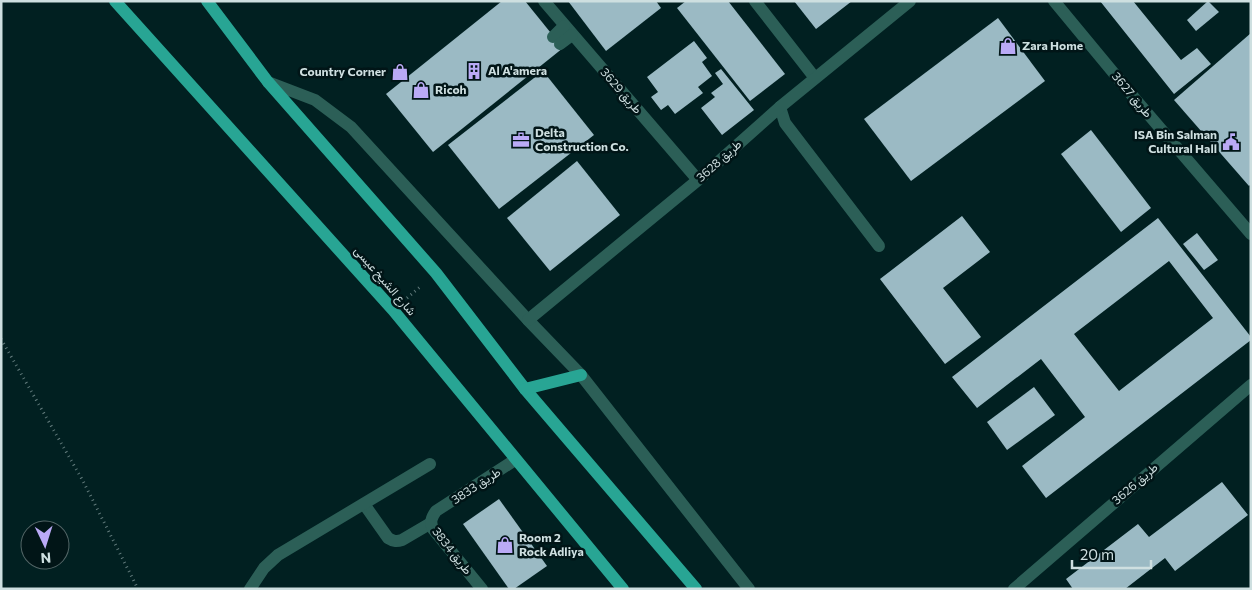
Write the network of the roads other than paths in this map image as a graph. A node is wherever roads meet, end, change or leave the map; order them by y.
1 (115, 1) edge
2 (207, 1) edge
3 (544, 1) edge
4 (755, 1) edge
5 (910, 1) edge
6 (1054, 1) edge
7 (568, 30) junction
8 (556, 40) dead end
9 (815, 78) junction
10 (268, 82) junction
11 (780, 107) junction
12 (698, 180) junction
13 (1251, 234) edge
14 (879, 246) dead end
15 (528, 320) junction
16 (581, 375) junction
17 (1251, 385) edge
18 (525, 389) junction
19 (516, 460) junction
20 (430, 464) dead end
21 (364, 504) junction
22 (433, 517) junction
23 (1019, 587) edge
24 (250, 589) edge
25 (482, 589) edge
26 (623, 589) edge
27 (696, 589) edge
28 (748, 589) edge

1 - 19 main road, شارع الشيخ عيسى
2 - 10 main road
3 - 7 street, طريق 3629
4 - 9 street
5 - 9 street, طريق 3628
6 - 13 street, طريق 3627
7 - 8 street
7 - 12 street, طريق 3629
9 - 11 street, طريق 3628
10 - 15 street
10 - 18 main road
11 - 12 street, طريق 3628
11 - 14 street
12 - 15 street, طريق 3628
15 - 16 street
16 - 18 main road
16 - 28 street
17 - 23 street, طريق 3626
18 - 27 main road
19 - 22 street, طريق 3833
19 - 26 main road, شارع الشيخ عيسى
20 - 21 street
21 - 22 street, طريق 3833
21 - 24 street
22 - 25 street, طريق 3834

